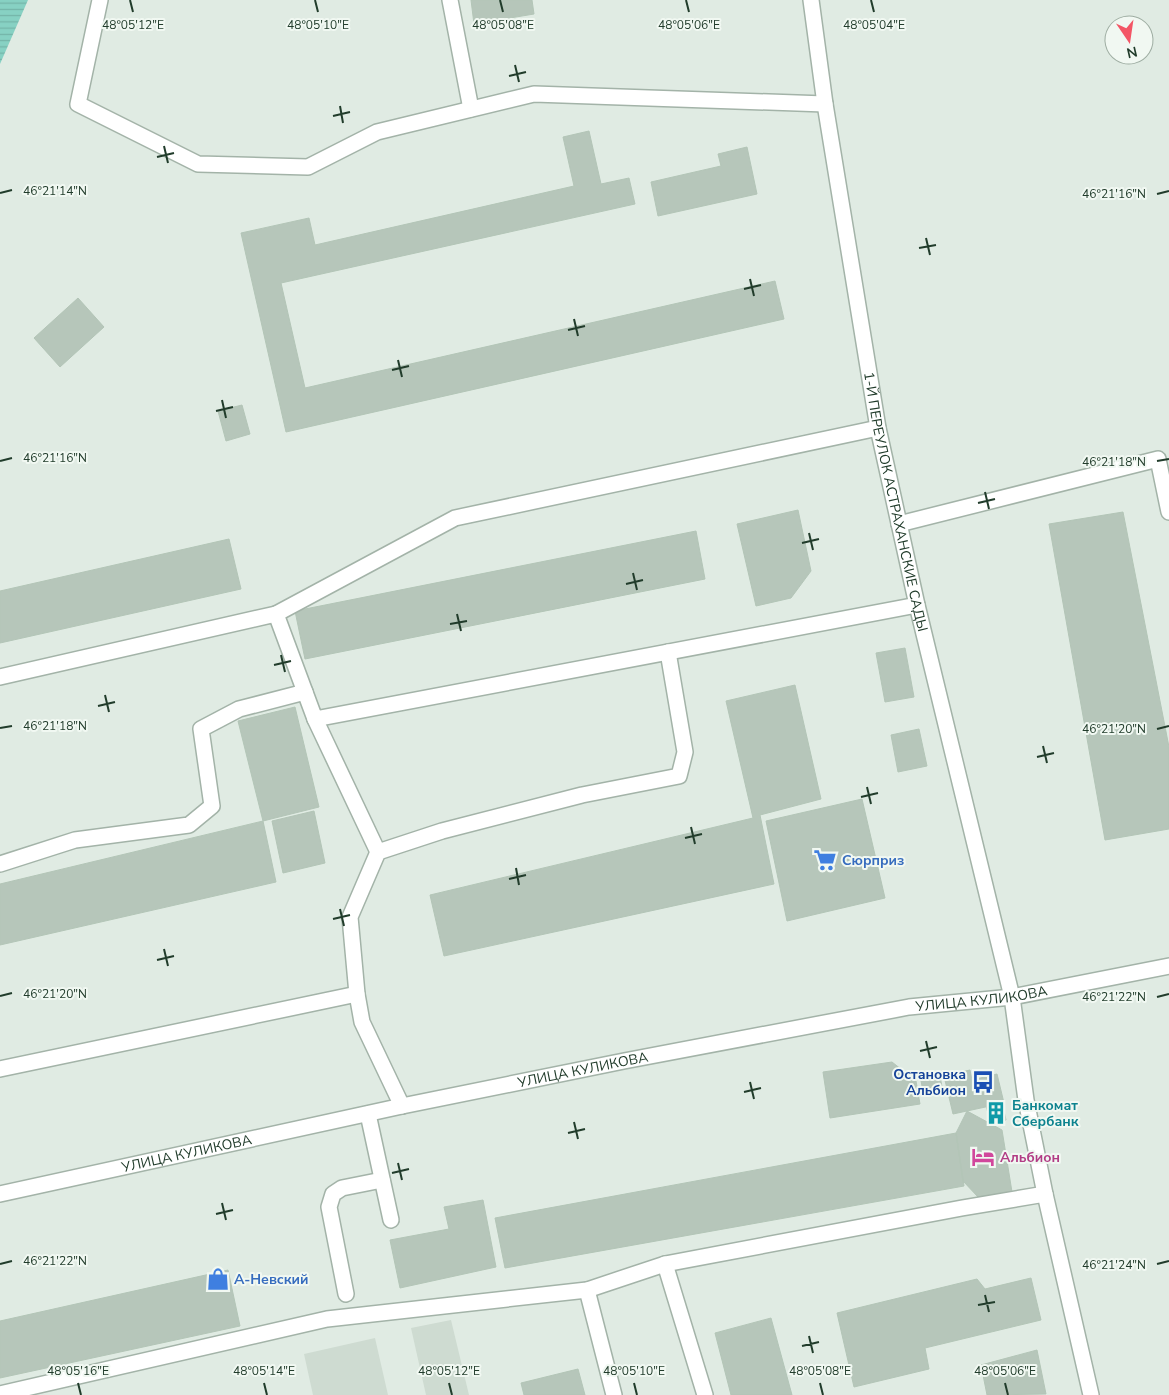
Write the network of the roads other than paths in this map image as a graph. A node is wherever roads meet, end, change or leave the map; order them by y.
1 (100, 0) edge
2 (450, 0) edge
3 (811, 0) edge
4 (826, 104) junction
5 (471, 109) junction
6 (878, 428) junction
7 (1169, 512) edge
8 (900, 524) junction
9 (917, 605) junction
10 (276, 614) junction
11 (668, 652) junction
12 (0, 677) edge
13 (305, 692) junction
14 (315, 719) junction
15 (378, 852) junction
16 (0, 864) edge
17 (1169, 966) edge
18 (357, 994) junction
19 (1012, 997) junction
20 (0, 1069) edge
21 (402, 1106) junction
22 (368, 1114) junction
23 (382, 1180) junction
24 (0, 1194) edge
25 (1045, 1194) junction
26 (391, 1220) dead end
27 (665, 1264) junction
28 (587, 1290) junction
29 (346, 1294) dead end
30 (0, 1394) edge
31 (614, 1395) edge
32 (705, 1395) edge
33 (1091, 1395) edge

1 - 5 street
2 - 5 street
3 - 4 street, 1-Й ПЕРЕУЛОК АСТРАХАНСКИЕ САДЫ
4 - 5 street
4 - 6 street, 1-Й ПЕРЕУЛОК АСТРАХАНСКИЕ САДЫ
6 - 8 street, 1-Й ПЕРЕУЛОК АСТРАХАНСКИЕ САДЫ
6 - 10 street
7 - 8 street
8 - 9 street, 1-Й ПЕРЕУЛОК АСТРАХАНСКИЕ САДЫ
9 - 11 street
9 - 19 street, 1-Й ПЕРЕУЛОК АСТРАХАНСКИЕ САДЫ
10 - 12 street
10 - 13 street
11 - 14 street
11 - 15 street
13 - 14 street
13 - 16 street
14 - 15 street
15 - 18 street
17 - 19 street, УЛИЦА КУЛИКОВА
18 - 20 street
18 - 21 street
19 - 21 street, УЛИЦА КУЛИКОВА
19 - 25 street, 1-Й ПЕРЕУЛОК АСТРАХАНСКИЕ САДЫ
21 - 22 street, УЛИЦА КУЛИКОВА
22 - 23 street
22 - 24 street, УЛИЦА КУЛИКОВА
23 - 26 street
23 - 29 street
25 - 27 street
25 - 33 street, 1-Й ПЕРЕУЛОК АСТРАХАНСКИЕ САДЫ
27 - 28 street
27 - 32 street
28 - 30 street
28 - 31 street

